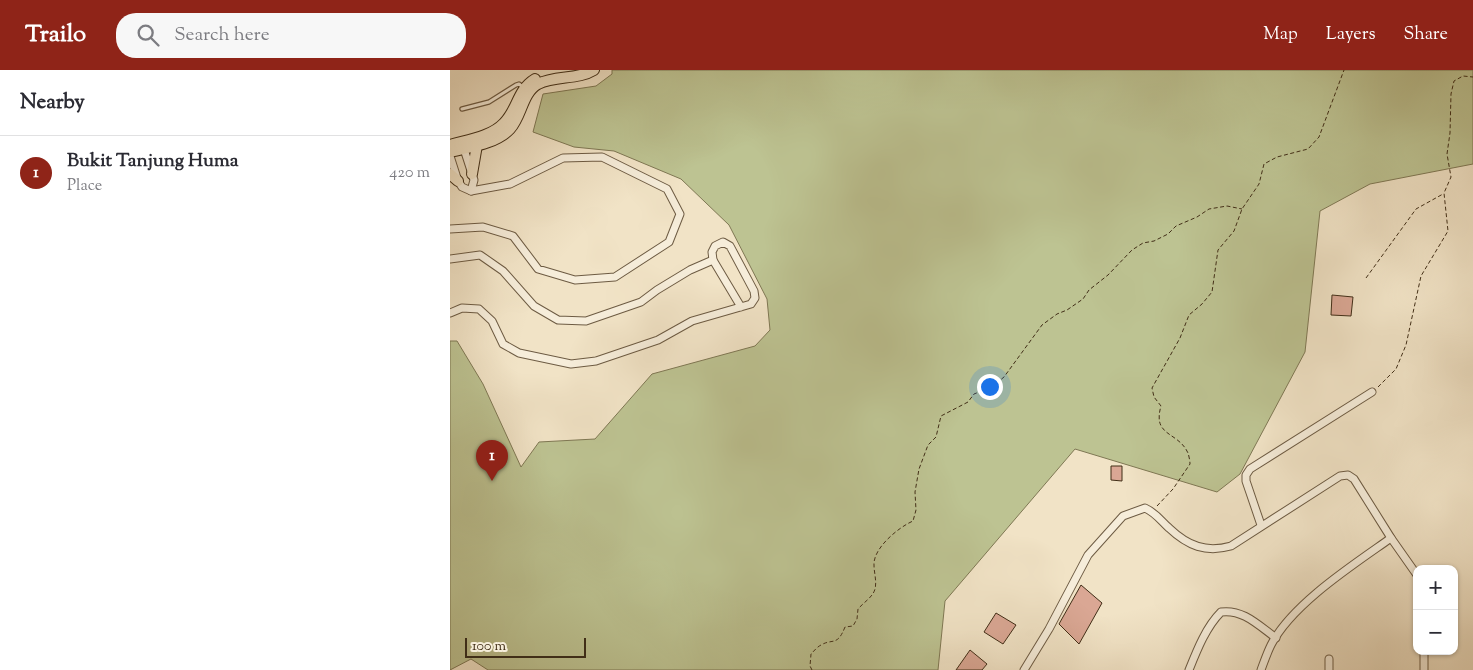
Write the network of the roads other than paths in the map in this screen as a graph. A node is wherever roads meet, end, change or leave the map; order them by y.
1 (569, 70) edge
2 (594, 70) edge
3 (526, 90) junction
4 (462, 109) dead end
5 (450, 144) edge
6 (462, 145) junction
7 (477, 145) junction
8 (450, 154) edge
9 (472, 174) junction
10 (454, 177) edge
11 (471, 191) junction
12 (450, 228) edge
13 (450, 259) edge
14 (714, 260) junction
15 (741, 307) junction
16 (450, 313) edge
17 (1372, 392) road end
18 (1261, 525) junction
19 (1391, 538) junction
20 (1413, 569) edge
21 (1276, 638) junction
22 (1424, 655) edge
23 (1329, 659) dead end
24 (1024, 670) edge
25 (1189, 670) edge
26 (1261, 670) edge
27 (1329, 670) edge
28 (1424, 670) edge

1 - 3 main road
2 - 3 main road
3 - 4 lane
3 - 6 main road
3 - 7 main road
5 - 6 main road
6 - 7 main road
6 - 8 main road
6 - 9 street
7 - 9 main road
8 - 10 street
9 - 11 street
10 - 11 street
11 - 12 street
13 - 14 street
14 - 15 street
14 - 15 street
15 - 16 street
17 - 18 street
18 - 19 street
18 - 24 street
19 - 20 street
19 - 21 street
21 - 25 street
21 - 26 street
22 - 28 street
23 - 27 street

